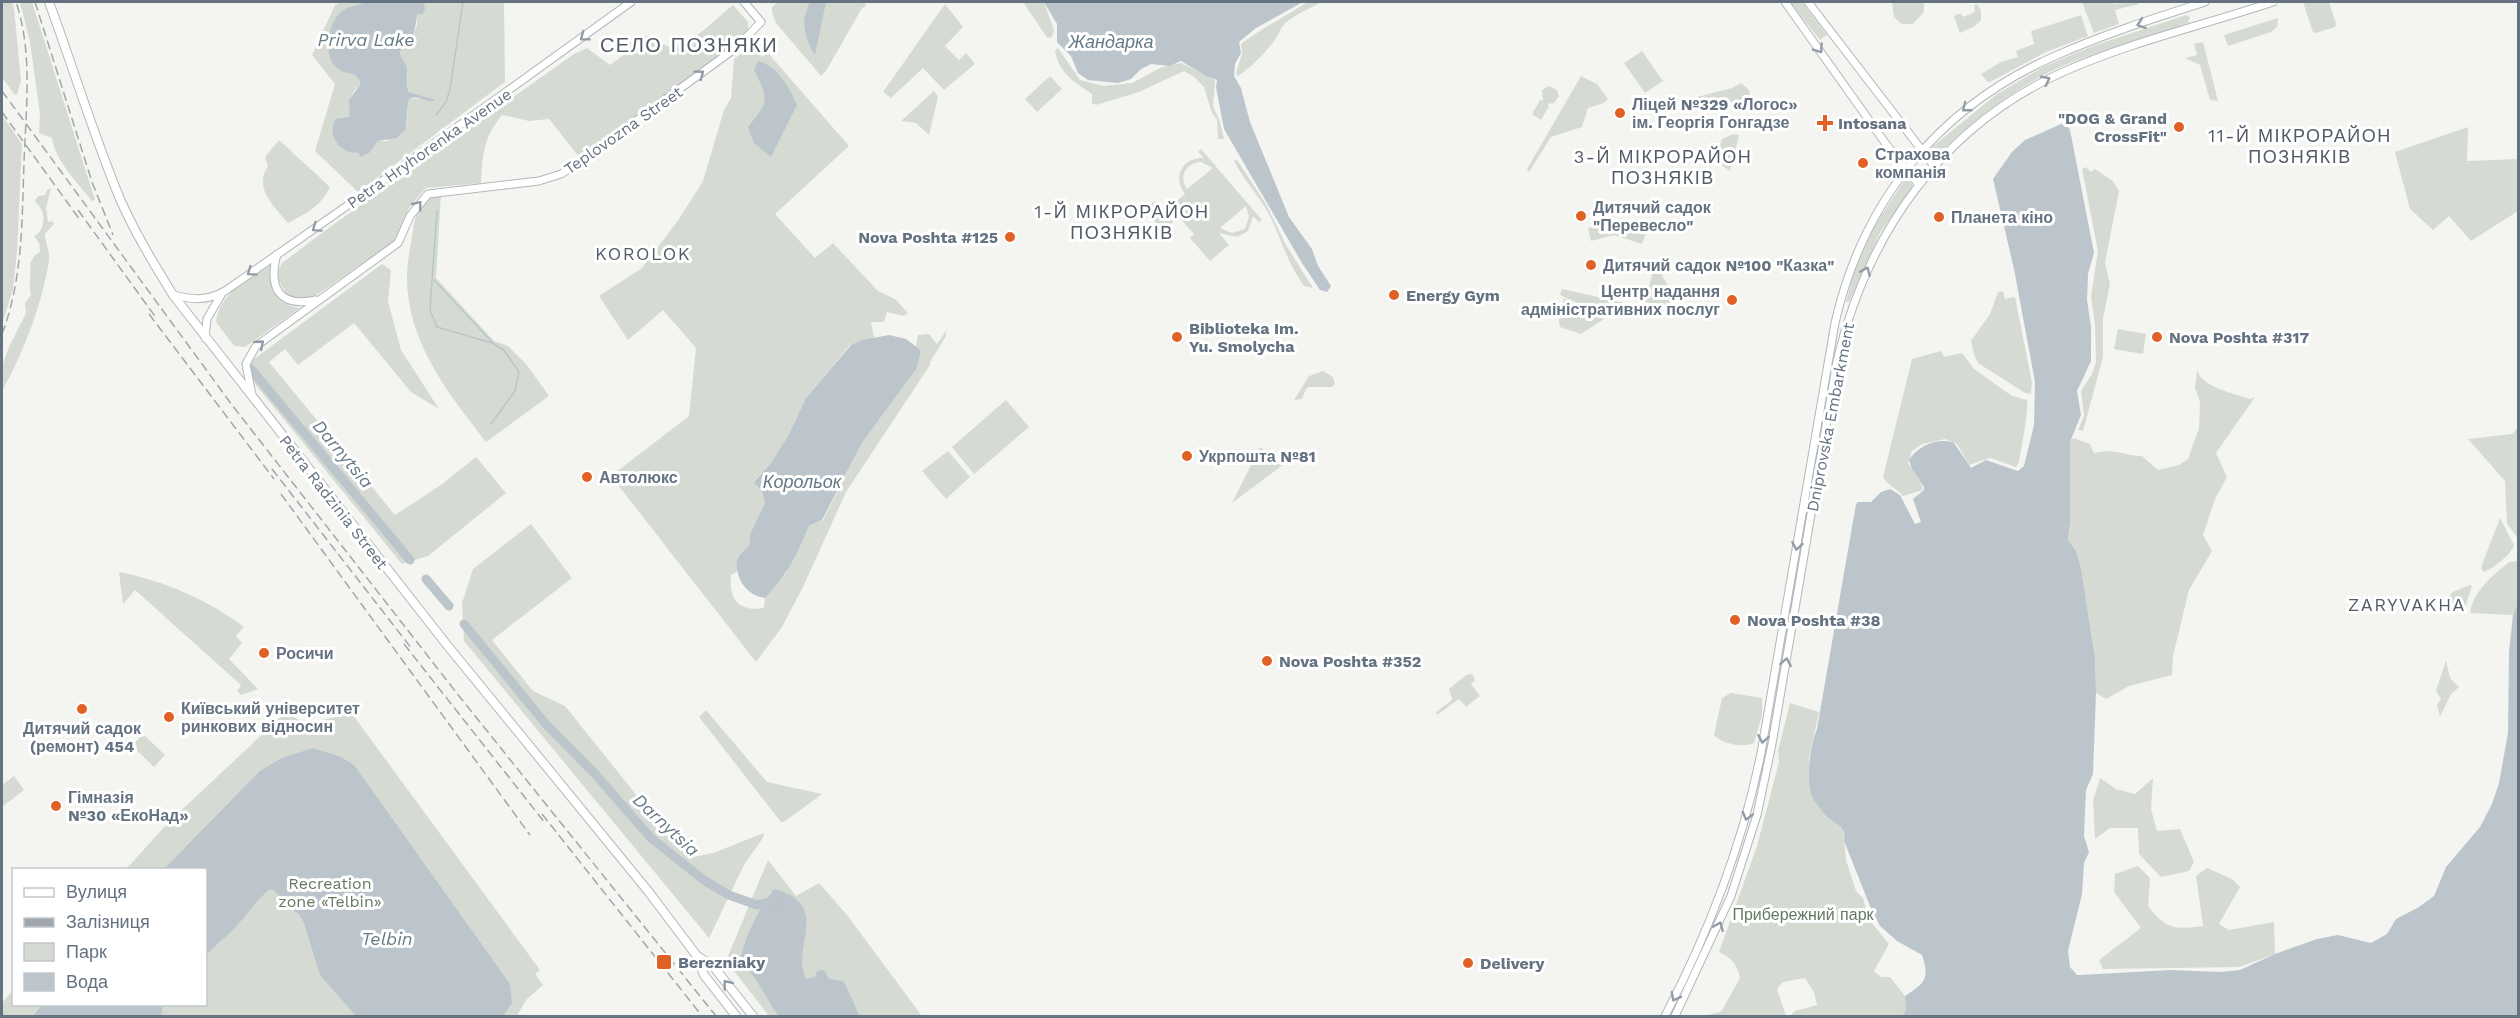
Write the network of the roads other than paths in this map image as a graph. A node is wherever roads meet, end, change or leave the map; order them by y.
1 (49, 2) edge
2 (631, 2) edge
3 (744, 2) edge
4 (1785, 2) edge
5 (1808, 2) edge
6 (2205, 2) edge
7 (2273, 2) edge
8 (1921, 151) junction
9 (1934, 166) junction
10 (1905, 170) junction
11 (1918, 185) junction
12 (277, 254) junction
13 (225, 291) junction
14 (173, 295) junction
15 (321, 299) junction
16 (205, 338) junction
17 (252, 397) junction
18 (697, 956) junction
19 (736, 1017) edge
20 (753, 1017) edge
21 (1665, 1017) edge
22 (1675, 1017) edge

1 - 14 main road, Petra Radzinia Street
2 -> 12 main road, Petra Hryhorenka Avenue
15 -> 3 main road, Teplovozna Street
4 -> 10 main road
5 - 8 main road
6 -> 8 main road, Dniprovska Embarkment
9 -> 7 main road, Dniprovska Embarkment
8 - 9 main road
8 - 10 main road, Dniprovska Embarkment
9 - 11 main road, Dniprovska Embarkment
10 - 11 main road
10 -> 21 main road, Dniprovska Embarkment
22 -> 11 main road, Dniprovska Embarkment
12 -> 13 main road, Petra Hryhorenka Avenue
12 - 15 main road
13 - 14 main road, Petra Hryhorenka Avenue
13 - 16 main road, Petra Hryhorenka Avenue
14 - 16 main road, Petra Radzinia Street
17 -> 15 main road, Teplovozna Street
16 - 17 main road, Petra Radzinia Street
17 - 18 main road, Petra Radzinia Street
18 - 19 main road, Petra Radzinia Street
20 -> 18 main road, Petra Radzinia Street

